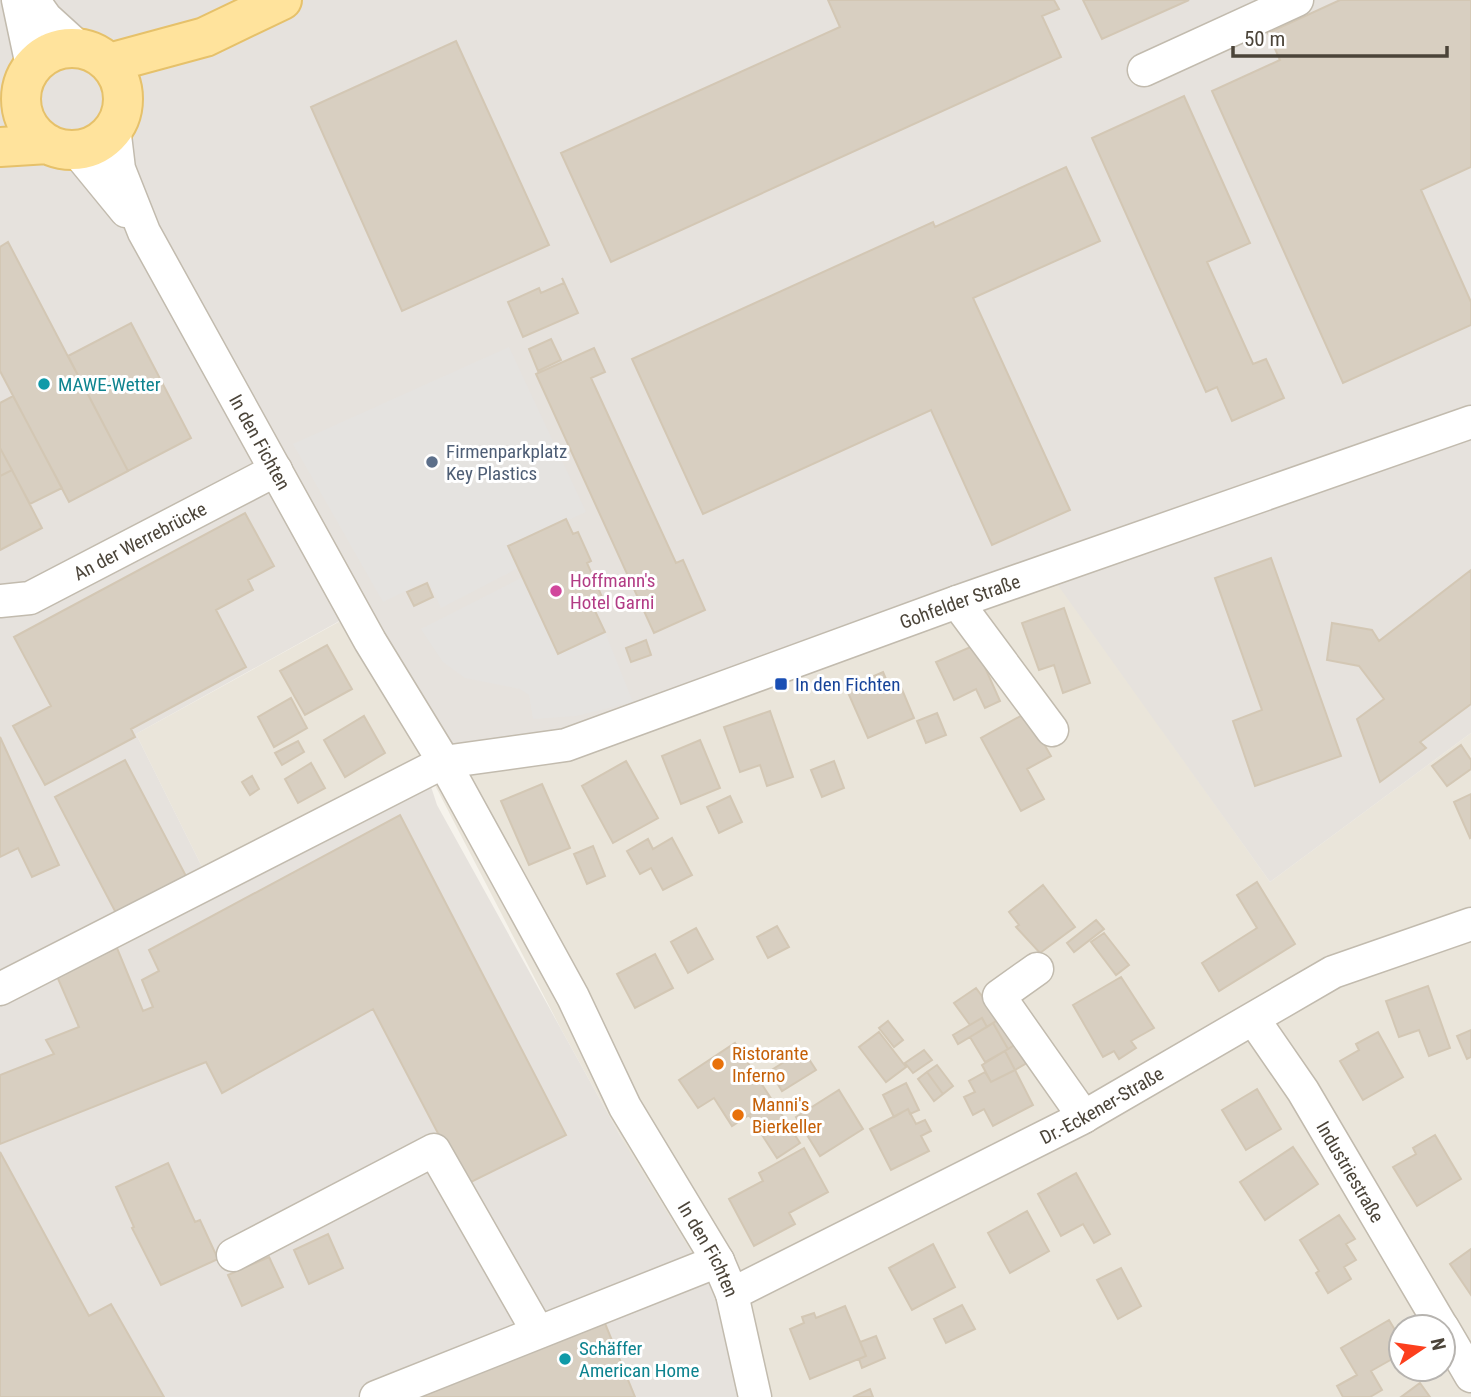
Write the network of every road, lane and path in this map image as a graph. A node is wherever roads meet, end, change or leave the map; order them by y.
1 (18, 0) edge
2 (282, 0) edge
3 (1297, 0) edge
4 (40, 9) edge
5 (205, 37) junction
6 (94, 55) junction
7 (1144, 69) dead end
8 (18, 93) edge
9 (119, 116) junction
10 (0, 147) edge
11 (62, 147) junction
12 (144, 232) junction
13 (1471, 422) edge
14 (276, 470) junction
15 (0, 601) edge
16 (957, 602) junction
17 (1052, 730) dead end
18 (444, 762) junction
19 (1471, 924) edge
20 (1037, 969) dead end
21 (0, 989) edge
22 (1254, 1020) junction
23 (1084, 1117) junction
24 (233, 1255) dead end
25 (718, 1261) junction
26 (732, 1294) junction
27 (1434, 1313) edge
28 (538, 1332) junction
29 (1457, 1352) edge
30 (1471, 1376) edge
31 (376, 1397) edge
32 (755, 1397) edge

1 - 8 street
2 - 5 main road
3 - 7 street
4 - 6 street
5 - 6 main road
5 - 9 main road
6 - 8 main road
6 - 9 main road
8 - 11 main road
9 - 11 main road
9 - 12 street, In den Fichten
10 - 11 main road
11 - 12 street, In den Fichten
12 - 14 street, In den Fichten
13 - 16 street, Gohfelder Straße
14 - 15 street, An der Werrebrücke
14 - 18 street, In den Fichten
16 - 17 street
16 - 18 street, Gohfelder Straße
18 - 21 street, Gohfelder Straße
18 - 25 street, In den Fichten
19 - 22 street, Dr.-Eckener-Straße
20 - 23 street
22 - 23 street, Dr.-Eckener-Straße
22 - 27 street, Industriestraße
23 - 26 street, Dr.-Eckener-Straße
24 - 28 street
25 - 26 street, In den Fichten
25 - 28 street
26 - 32 street, In den Fichten
28 - 31 street
29 - 30 street, Industriestraße

